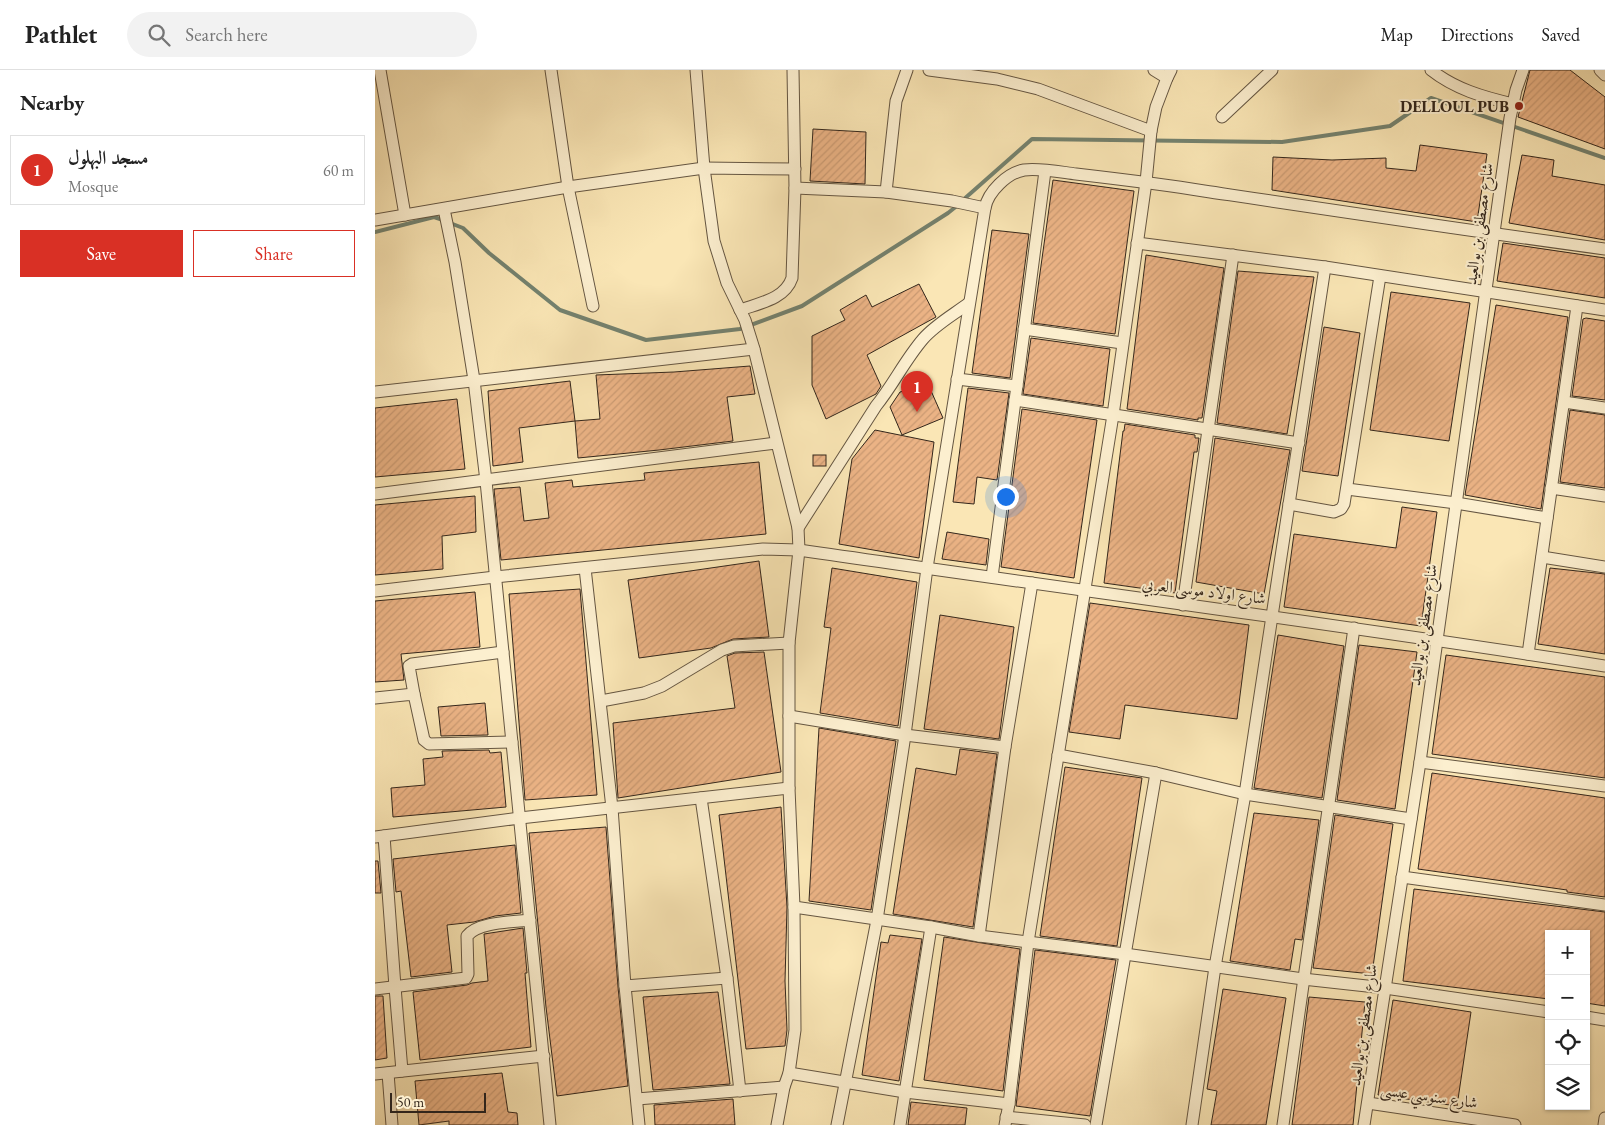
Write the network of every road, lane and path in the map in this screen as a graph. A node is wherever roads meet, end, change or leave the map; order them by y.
1 (380, 70) edge
2 (551, 70) edge
3 (696, 70) edge
4 (793, 70) edge
5 (907, 70) edge
6 (929, 70) edge
7 (1154, 70) edge
8 (1272, 70) edge
9 (1431, 70) edge
10 (1523, 70) edge
11 (1600, 70) edge
12 (1169, 74) edge
13 (1605, 75) edge
14 (1513, 104) junction
15 (1222, 117) dead end
16 (1151, 131) junction
17 (704, 168) junction
18 (795, 169) junction
19 (1045, 171) junction
20 (1146, 182) junction
21 (568, 187) junction
22 (795, 188) junction
23 (886, 192) junction
24 (985, 208) junction
25 (444, 209) junction
26 (405, 215) junction
27 (375, 220) edge
28 (1494, 234) junction
29 (1137, 243) junction
30 (1605, 249) edge
31 (1233, 255) junction
32 (1325, 267) junction
33 (1381, 276) junction
34 (1486, 292) junction
35 (969, 303) junction
36 (593, 306) dead end
37 (1577, 306) junction
38 (1605, 310) edge
39 (743, 315) junction
40 (1024, 329) junction
41 (1122, 343) junction
42 (755, 349) junction
43 (957, 379) junction
44 (474, 380) junction
45 (1017, 386) junction
46 (375, 392) edge
47 (1015, 400) junction
48 (1564, 402) junction
49 (1605, 408) edge
50 (1113, 415) junction
51 (1209, 428) junction
52 (776, 443) junction
53 (1299, 443) junction
54 (485, 481) junction
55 (1551, 488) junction
56 (1347, 489) junction
57 (375, 494) edge
58 (1605, 496) edge
59 (1455, 503) junction
60 (1289, 504) junction
61 (1547, 518) junction
62 (798, 528) junction
63 (799, 550) junction
64 (1542, 557) junction
65 (1605, 567) edge
66 (585, 568) junction
67 (927, 568) junction
68 (495, 576) junction
69 (991, 578) junction
70 (1032, 583) junction
71 (375, 591) edge
72 (1083, 591) junction
73 (1183, 605) junction
74 (1272, 616) junction
75 (1354, 628) junction
76 (1437, 641) junction
77 (789, 644) junction
78 (503, 652) junction
79 (1528, 654) junction
80 (1605, 666) edge
81 (414, 694) junction
82 (375, 698) edge
83 (601, 701) junction
84 (789, 716) junction
85 (905, 735) junction
86 (512, 742) junction
87 (1005, 747) junction
88 (1058, 755) junction
89 (1420, 762) junction
90 (1156, 773) junction
91 (1605, 786) edge
92 (789, 788) junction
93 (1245, 794) junction
94 (701, 798) junction
95 (1328, 807) junction
96 (612, 808) junction
97 (520, 818) junction
98 (1411, 819) junction
99 (380, 836) edge
100 (1402, 877) junction
101 (1605, 905) edge
102 (795, 907) junction
103 (530, 920) junction
104 (877, 920) junction
105 (931, 927) junction
106 (979, 936) junction
107 (1028, 942) junction
108 (1125, 954) junction
109 (1215, 967) junction
110 (727, 978) junction
111 (1303, 979) junction
112 (625, 986) junction
113 (395, 987) junction
114 (1385, 988) junction
115 (375, 989) edge
116 (1545, 1011) edge
117 (1590, 1018) edge
118 (1605, 1020) edge
119 (544, 1056) junction
120 (402, 1071) junction
121 (388, 1072) junction
122 (789, 1073) junction
123 (375, 1074) edge
124 (845, 1082) junction
125 (784, 1087) junction
126 (740, 1091) junction
127 (905, 1092) junction
128 (637, 1099) junction
129 (1368, 1103) junction
130 (1009, 1104) junction
131 (1605, 1118) edge
132 (1005, 1121) edge
133 (392, 1125) edge
134 (550, 1125) edge
135 (639, 1125) edge
136 (777, 1125) edge
137 (837, 1125) edge
138 (900, 1125) edge
139 (1085, 1125) edge
140 (1096, 1125) edge
141 (1193, 1125) edge
142 (1283, 1125) edge
143 (1364, 1125) edge
144 (1515, 1125) edge
145 (1604, 1125) edge

1 - 26 street
2 - 21 street
3 - 17 street
4 - 18 street
5 - 23 street
6 - 16 street
7 - 12 street
8 - 15 street
9 - 14 street
10 - 14 street, شارع مصطفى بن بوالعيد
11 - 13 street
12 - 16 street
14 - 28 street, شارع مصطفى بن بوالعيد
16 - 20 street
17 - 18 street
17 - 21 street
17 - 39 street
18 - 22 street
19 - 20 street
19 - 24 street
19 - 40 street
20 - 28 street
20 - 29 street
21 - 25 street
21 - 36 street
22 - 23 street
22 - 39 street
23 - 24 street
24 - 35 street
25 - 26 street
25 - 44 street
26 - 27 street
28 - 30 street
28 - 34 street, شارع مصطفى بن بوالعيد
29 - 31 street
29 - 41 street
31 - 32 street
31 - 51 street
32 - 33 street
32 - 53 street
33 - 34 street
33 - 56 street
34 - 37 street
34 - 59 street, شارع مصطفى بن بوالعيد
35 - 43 street
35 - 62 street
37 - 38 street
37 - 48 street
39 - 42 street
40 - 41 street
40 - 45 street
41 - 50 street
42 - 44 street
42 - 52 street
43 - 45 street
43 - 67 street
44 - 46 street
44 - 54 street
45 - 47 street
47 - 50 street
47 - 69 street
48 - 49 street
48 - 55 street
50 - 51 street
50 - 72 street
51 - 53 street
51 - 73 street
52 - 54 street
52 - 62 street
53 - 60 street
54 - 57 street
54 - 68 street
55 - 58 street
55 - 61 street
56 - 59 street
56 - 60 street
59 - 61 street
59 - 76 street, شارع مصطفى بن بوالعيد
60 - 74 street
61 - 64 street
62 - 63 street
63 - 66 street, شارع اولاد موسى العربي
63 - 67 street, شارع اولاد موسى العربي
63 - 77 street
64 - 65 street
64 - 79 street
66 - 68 street, شارع اولاد موسى العربي
66 - 83 street
67 - 69 street, شارع اولاد موسى العربي
67 - 85 street
68 - 71 street, شارع اولاد موسى العربي
68 - 78 street
69 - 70 street, شارع اولاد موسى العربي
70 - 72 street, شارع اولاد موسى العربي
70 - 87 street
72 - 73 street, شارع اولاد موسى العربي
72 - 88 street
73 - 74 street, شارع اولاد موسى العربي
74 - 75 street, شارع اولاد موسى العربي
74 - 93 street
75 - 76 street, شارع اولاد موسى العربي
75 - 95 street
76 - 79 street, شارع اولاد موسى العربي
76 - 89 street, شارع مصطفى بن بوالعيد
77 - 83 street
77 - 84 street
78 - 81 street
78 - 86 street
79 - 80 street, شارع اولاد موسى العربي
81 - 82 street
81 - 86 street
83 - 96 street
84 - 85 street
84 - 92 street
85 - 87 street
85 - 104 street
86 - 97 street
87 - 106 street
88 - 90 street
88 - 107 street
89 - 91 street
89 - 98 street, شارع مصطفى بن بوالعيد
90 - 93 street
90 - 108 street
92 - 94 street
92 - 102 street
93 - 95 street
93 - 109 street
94 - 96 street
94 - 110 street
95 - 98 street
95 - 111 street
96 - 97 street
96 - 112 street
97 - 99 street
97 - 103 street
98 - 100 street, شارع مصطفى بن بوالعيد
99 - 113 street
100 - 101 street
100 - 114 street, شارع مصطفى بن بوالعيد
102 - 104 street
102 - 122 street
103 - 113 street
103 - 119 street
104 - 105 street
104 - 124 street
105 - 106 street
105 - 127 street
106 - 107 street
107 - 108 street
107 - 130 street
108 - 109 street
108 - 140 street
109 - 111 street
109 - 141 street
110 - 112 street
110 - 126 street
111 - 114 street
111 - 142 street
112 - 128 street
113 - 115 street
113 - 120 street
114 - 116 street
114 - 129 street, شارع مصطفى بن بوالعيد
117 - 118 street
119 - 120 street
119 - 134 street
120 - 121 street
121 - 123 street
121 - 133 street
122 - 124 street
122 - 125 street
124 - 127 street
124 - 137 street
125 - 126 street
125 - 136 street
126 - 128 street
127 - 130 street
127 - 138 street
128 - 135 street
129 - 143 street, شارع مصطفى بن بوالعيد
129 - 144 street, شارع سنوسي عيسى
130 - 132 street
131 - 145 street
132 - 139 street

